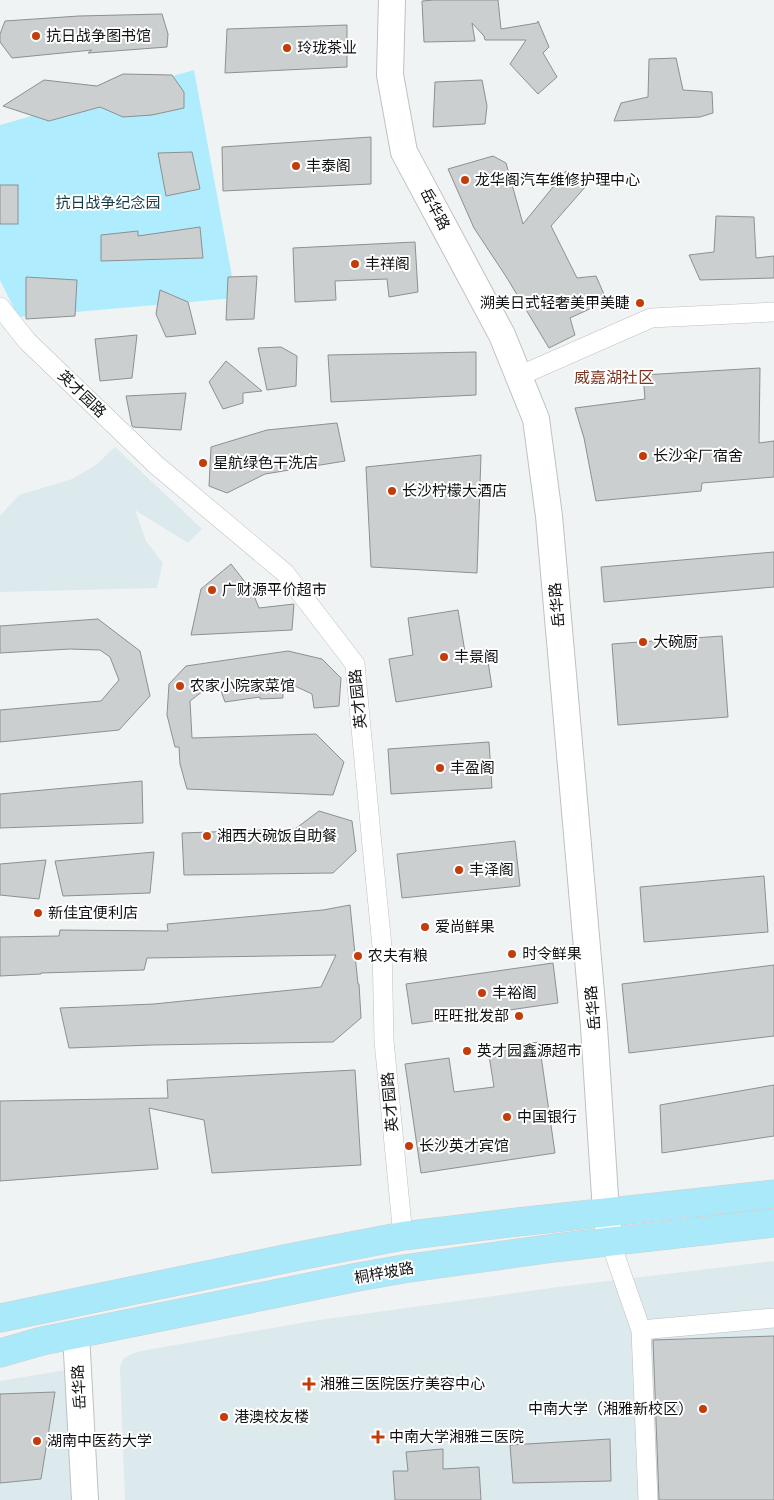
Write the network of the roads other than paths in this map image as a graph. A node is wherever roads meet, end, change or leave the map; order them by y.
1 (392, 0) edge
2 (0, 307) edge
3 (774, 312) edge
4 (519, 376) junction
5 (774, 1194) edge
6 (606, 1212) junction
7 (774, 1223) edge
8 (403, 1236) junction
9 (610, 1241) junction
10 (0, 1318) edge
11 (774, 1318) edge
12 (641, 1330) junction
13 (76, 1334) junction
14 (0, 1353) edge
15 (86, 1500) edge
16 (648, 1500) edge

1 - 4 street, 岳华路
2 - 8 street, 英才园路
3 - 4 street
4 - 6 street, 岳华路
5 - 6 main road
6 - 8 main road
6 - 9 street, 岳华路
7 - 9 main road, 桐梓坡路
8 - 10 main road
9 - 12 street
9 - 13 main road, 桐梓坡路
11 - 12 street
12 - 16 street
13 - 14 main road, 桐梓坡路
13 - 15 street, 岳华路

